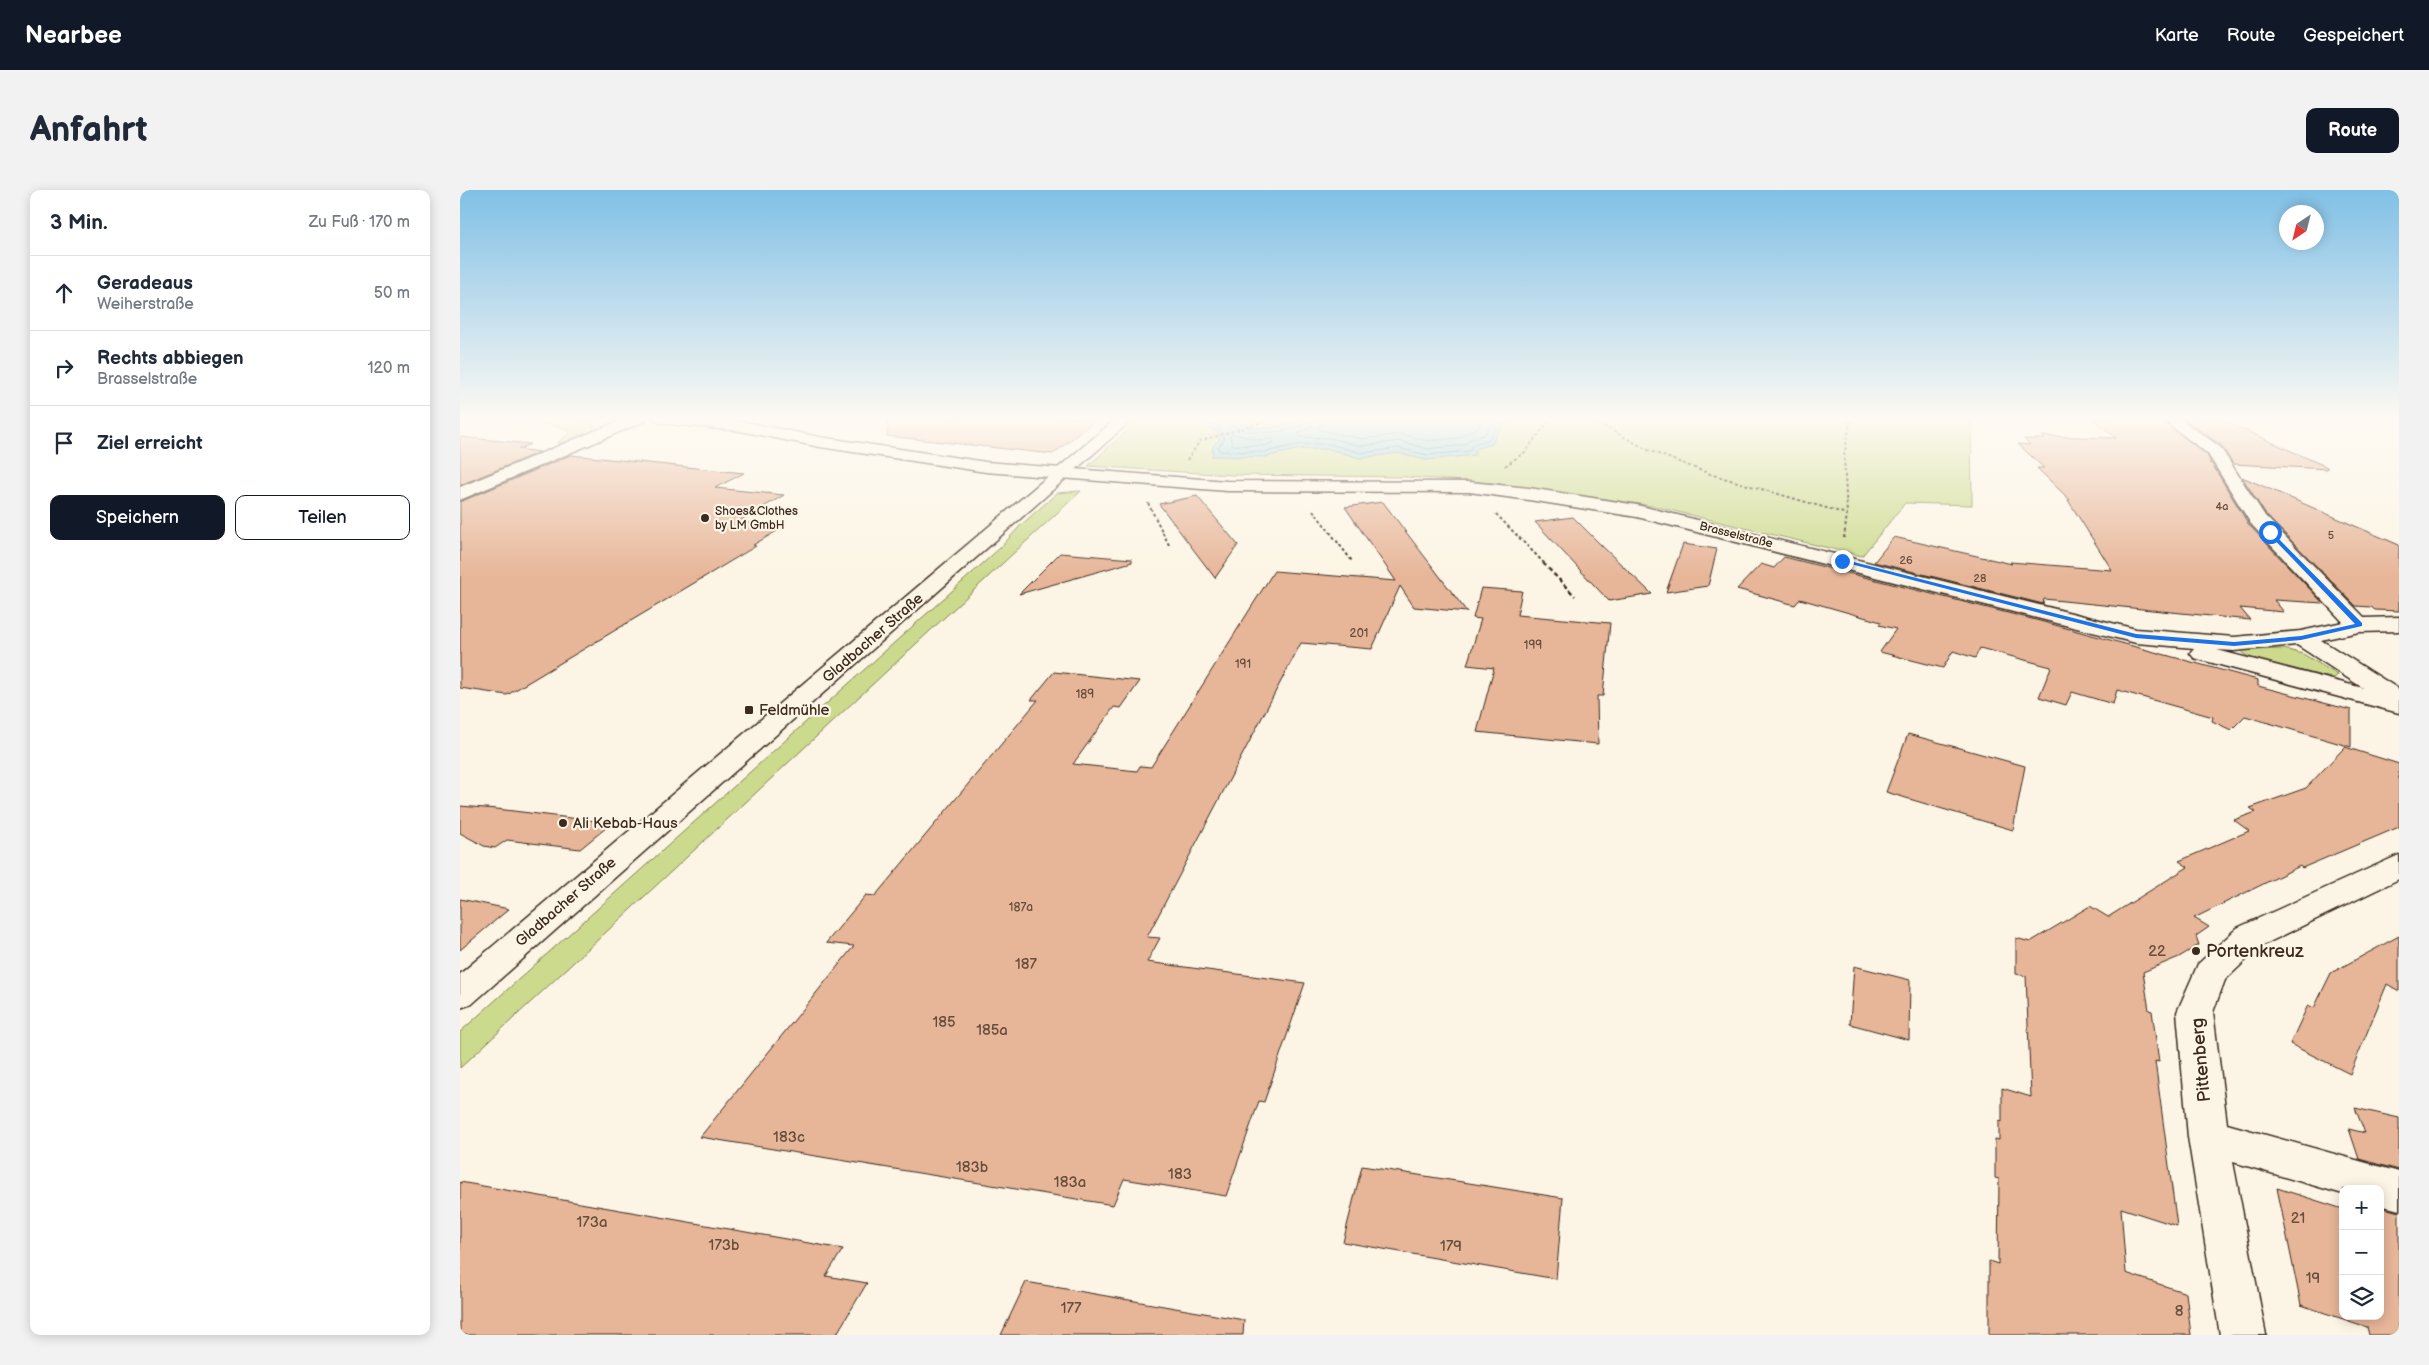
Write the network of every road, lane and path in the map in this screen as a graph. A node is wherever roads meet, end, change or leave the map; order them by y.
1 (513, 471) edge
2 (1035, 471) edge
3 (1067, 471) edge
4 (1494, 471) edge
5 (1703, 471) edge
6 (1845, 471) edge
7 (2227, 471) edge
8 (1064, 474) junction
9 (1135, 479) junction
10 (1296, 486) junction
11 (1469, 487) junction
12 (460, 494) edge
13 (1847, 514) junction
14 (1169, 545) dead end
15 (1352, 561) dead end
16 (1842, 561) junction
17 (1575, 596) dead end
18 (2399, 624) edge
19 (2359, 625) junction
20 (2136, 636) junction
21 (2301, 638) junction
22 (2399, 700) edge
23 (2399, 704) edge
24 (2399, 866) edge
25 (460, 994) edge
26 (2208, 1137) junction
27 (2399, 1191) edge
28 (2243, 1335) edge

1 - 12 street
2 - 8 street, Brasselstraße
3 - 8 street, Gladbacher Straße
4 - 11 path
5 - 13 path
6 - 13 path
7 - 19 street
8 - 9 street, Brasselstraße
8 - 25 street, Gladbacher Straße
9 - 10 street, Brasselstraße
9 - 14 path
10 - 11 street, Brasselstraße
10 - 15 path
11 - 16 street, Brasselstraße
11 - 17 path
13 - 16 path
16 - 20 street, Brasselstraße
18 - 19 street, Brasselstraße
19 - 21 street, Brasselstraße
20 - 21 street, Brasselstraße
20 - 23 street
21 - 22 street
24 - 26 street, Pittenberg
26 - 27 street
26 - 28 street, Pittenberg

